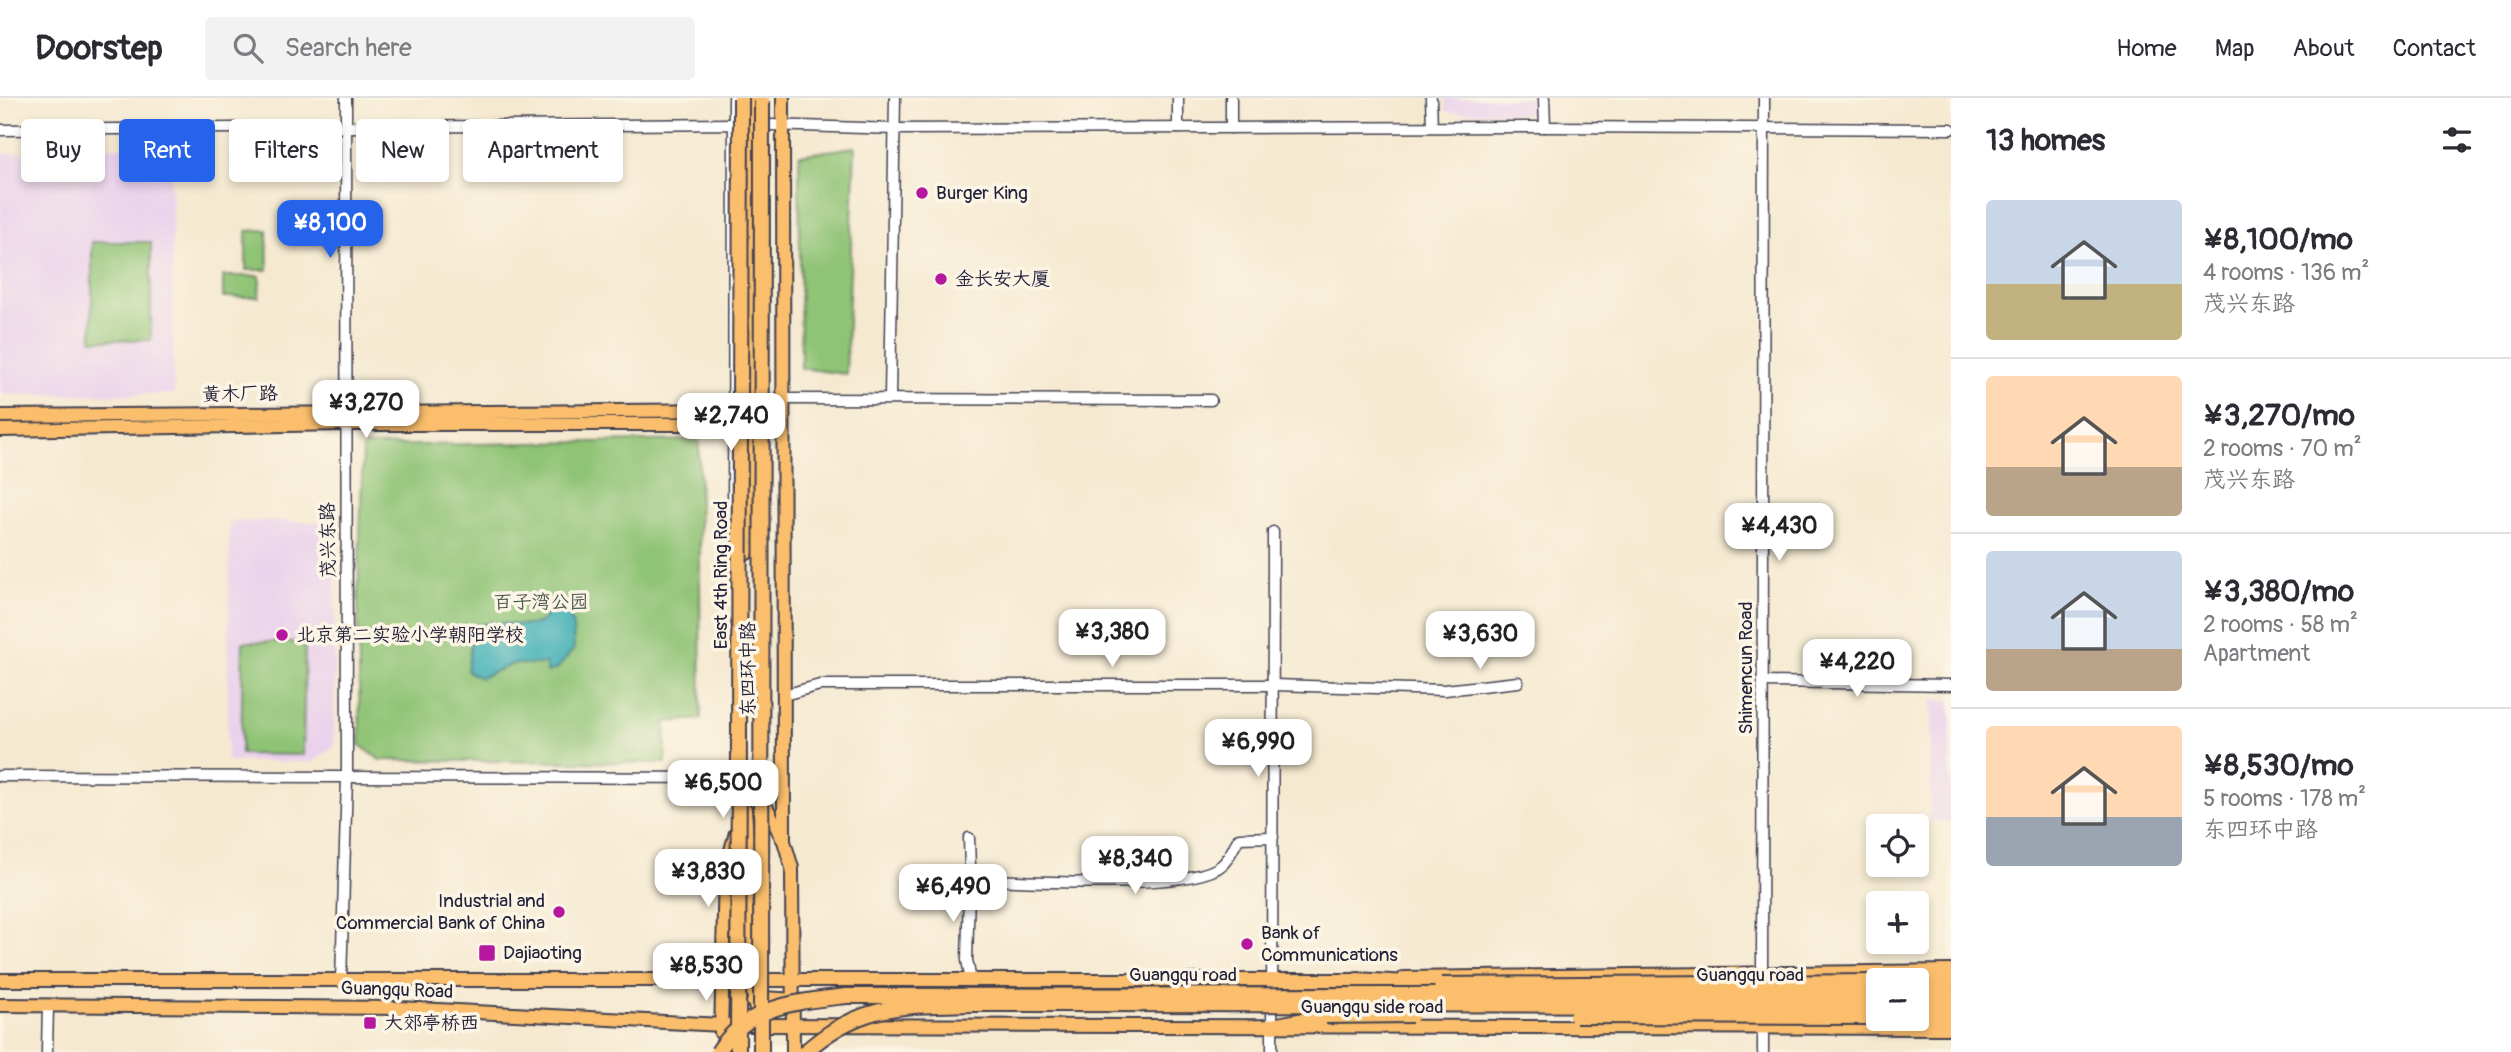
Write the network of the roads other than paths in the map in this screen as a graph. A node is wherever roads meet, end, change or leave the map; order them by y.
1 (346, 98) edge
2 (734, 98) edge
3 (741, 98) edge
4 (750, 98) edge
5 (762, 98) edge
6 (768, 98) edge
7 (783, 98) edge
8 (895, 98) edge
9 (1178, 98) edge
10 (1231, 98) edge
11 (1431, 98) edge
12 (1544, 98) edge
13 (1764, 98) edge
14 (734, 124) junction
15 (750, 124) junction
16 (768, 124) junction
17 (783, 125) junction
18 (346, 127) junction
19 (1432, 127) junction
20 (1545, 127) junction
21 (1764, 127) junction
22 (1178, 128) junction
23 (1231, 128) junction
24 (895, 129) junction
25 (1951, 129) edge
26 (0, 130) edge
27 (890, 398) junction
28 (783, 399) junction
29 (1211, 400) dead end
30 (732, 410) junction
31 (0, 416) edge
32 (345, 418) junction
33 (732, 424) junction
34 (0, 430) edge
35 (1273, 533) dead end
36 (1518, 682) dead end
37 (1763, 682) junction
38 (1273, 685) junction
39 (1951, 685) edge
40 (784, 695) junction
41 (0, 776) edge
42 (347, 777) junction
43 (733, 778) junction
44 (767, 808) junction
45 (745, 809) junction
46 (1273, 837) junction
47 (969, 838) dead end
48 (784, 841) junction
49 (733, 842) junction
50 (980, 880) junction
51 (751, 894) junction
52 (767, 894) junction
53 (1951, 971) edge
54 (1762, 972) junction
55 (1852, 972) junction
56 (1672, 973) junction
57 (0, 980) edge
58 (1357, 980) junction
59 (751, 981) junction
60 (766, 981) junction
61 (793, 981) junction
62 (971, 981) joint
63 (1951, 981) edge
64 (341, 982) junction
65 (723, 982) junction
66 (903, 982) junction
67 (1272, 982) junction
68 (1866, 982) edge
69 (1929, 982) edge
70 (1866, 994) edge
71 (1929, 994) edge
72 (1951, 994) edge
73 (857, 999) junction
74 (759, 1000) junction
75 (793, 1000) junction
76 (0, 1005) edge
77 (48, 1005) junction
78 (1866, 1005) edge
79 (1929, 1005) edge
80 (1951, 1005) edge
81 (1929, 1016) edge
82 (1951, 1016) edge
83 (1866, 1017) edge
84 (793, 1024) junction
85 (722, 1025) junction
86 (758, 1025) junction
87 (1272, 1026) junction
88 (1852, 1028) junction
89 (1951, 1028) edge
90 (1669, 1029) junction
91 (1763, 1029) junction
92 (47, 1052) edge
93 (719, 1052) edge
94 (738, 1052) edge
95 (761, 1052) edge
96 (793, 1052) edge
97 (805, 1052) edge
98 (1272, 1052) edge
99 (1763, 1052) edge

1 - 18 street, 茂兴东路
2 - 14 street, 东四环中路
3 - 94 highway, East 4th Ring Road, bridge
4 - 15 main road, 东四环中路
5 - 95 highway, bridge
6 - 16 main road, 东四环中路
7 - 17 main road, 东四环中路
8 - 24 street
9 - 22 street
10 - 23 street
11 - 19 street
12 - 20 street
13 - 21 street, Shimencun Road
14 - 15 street
14 - 18 street
14 - 30 street, 东四环中路
15 - 16 street
15 - 45 main road, 东四环中路
16 - 17 street
16 - 44 main road, 东四环中路
17 - 24 street
17 - 28 main road, 东四环中路
18 - 26 street
18 - 32 street, 茂兴东路
19 - 20 street
19 - 23 street
20 - 21 street
21 - 25 street
21 - 37 street, Shimencun Road
22 - 23 street
22 - 24 street
24 - 27 street
27 - 28 street
27 - 29 street
28 - 40 main road, 东四环中路
30 - 32 main road, 黄木厂路
30 - 33 street, 东四环中路
31 - 32 main road, 黄木厂路
32 - 33 main road
32 - 34 main road
32 - 42 street, 茂兴东路
33 - 43 street, 东四环中路
35 - 38 street
36 - 38 street
37 - 39 street
37 - 54 street, Shimencun Road
38 - 40 street
38 - 46 street
40 - 48 main road, 东四环中路
41 - 42 street
42 - 43 street
42 - 64 street, 茂兴东路
43 - 49 street, 东四环中路
44 - 48 main road
44 - 52 main road, 东四环中路
45 - 49 main road
45 - 51 main road, 东四环中路
46 - 50 street
46 - 67 street
47 - 50 street
48 - 61 main road, 东四环中路
49 - 65 main road, 东四环中路
50 - 62 street
51 - 52 main road
51 - 59 main road, 东四环中路
52 - 60 main road, 东四环中路
53 - 55 main road, Guangqu side road
54 - 55 main road, Guangqu side road
54 - 56 main road, Guangqu side road
54 - 91 street, Shimencun Road
55 - 88 street
56 - 58 main road, Guangqu side road
56 - 90 street
57 - 64 main road, Guangqu Road
58 - 67 main road, Guangqu side road
58 - 68 highway, bridge
59 - 60 main road, Guangqu Road
59 - 65 main road, Guangqu Road
59 - 74 main road, 东四环中路
60 - 61 main road, Guangqu Road
60 - 74 main road, 东四环中路
61 - 66 main road, Guangqu side road
61 - 75 main road, 东四环中路
62 - 73 main road
63 - 69 highway
64 - 65 main road, Guangqu Road
65 - 85 main road, 东四环中路
66 - 67 main road, Guangqu side road
66 - 73 main road
67 - 87 street
70 - 93 highway, Guangqu road, bridge
71 - 72 highway
73 - 75 main road
74 - 75 main road
74 - 85 main road
74 - 86 main road, 东四环中路
75 - 84 main road, 东四环中路
76 - 77 main road, Guangqu Road
77 - 85 main road, Guangqu Road
77 - 92 street
78 - 97 highway, Guangqu road, bridge
79 - 80 highway
81 - 82 highway
83 - 87 highway, bridge
84 - 86 main road, Guangqu Road
84 - 87 main road, Guangqu side road
84 - 96 main road, 东四环中路
85 - 86 main road, Guangqu Road
85 - 93 main road, 东四环中路
87 - 90 main road, Guangqu side road
87 - 98 street
88 - 89 main road, Guangqu side road
88 - 91 main road, Guangqu side road
90 - 91 main road, Guangqu side road
91 - 99 street, Shimencun Road

